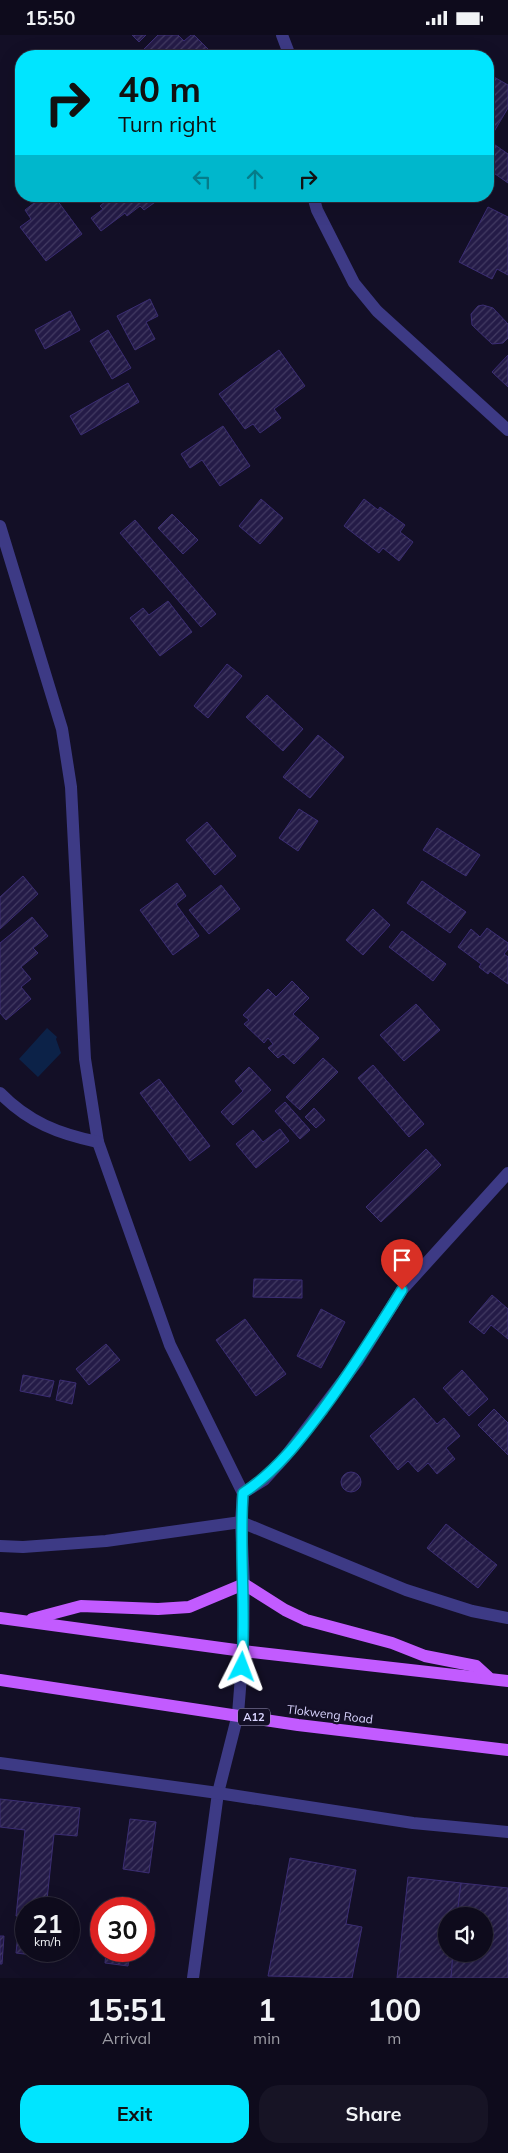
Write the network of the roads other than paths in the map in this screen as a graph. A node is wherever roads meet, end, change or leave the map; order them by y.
1 (282, 35) edge
2 (288, 50) edge
3 (315, 202) edge
4 (508, 430) edge
5 (0, 526) edge
6 (0, 1093) edge
7 (98, 1142) junction
8 (508, 1173) edge
9 (243, 1493) junction
10 (241, 1522) junction
11 (0, 1546) edge
12 (244, 1584) junction
13 (0, 1618) edge
14 (508, 1618) edge
15 (22, 1621) junction
16 (243, 1651) junction
17 (488, 1677) junction
18 (0, 1680) edge
19 (508, 1681) edge
20 (238, 1714) junction
21 (508, 1749) edge
22 (0, 1763) edge
23 (218, 1793) junction
24 (508, 1832) edge
25 (193, 1978) edge

1 - 2 street
3 - 4 street
5 - 7 street
6 - 7 street
7 - 9 street
8 - 9 street
9 - 10 street
10 - 11 street
10 - 12 street
10 - 14 street
12 - 15 main road
12 - 16 street
12 - 17 main road
13 - 15 main road
15 - 16 main road
16 - 17 main road
16 - 20 street
17 - 19 main road
18 - 20 main road, Tlokweng Road / A12
20 - 21 main road, Tlokweng Road / A12
20 - 23 street
22 - 23 street
23 - 24 street
23 - 25 street

